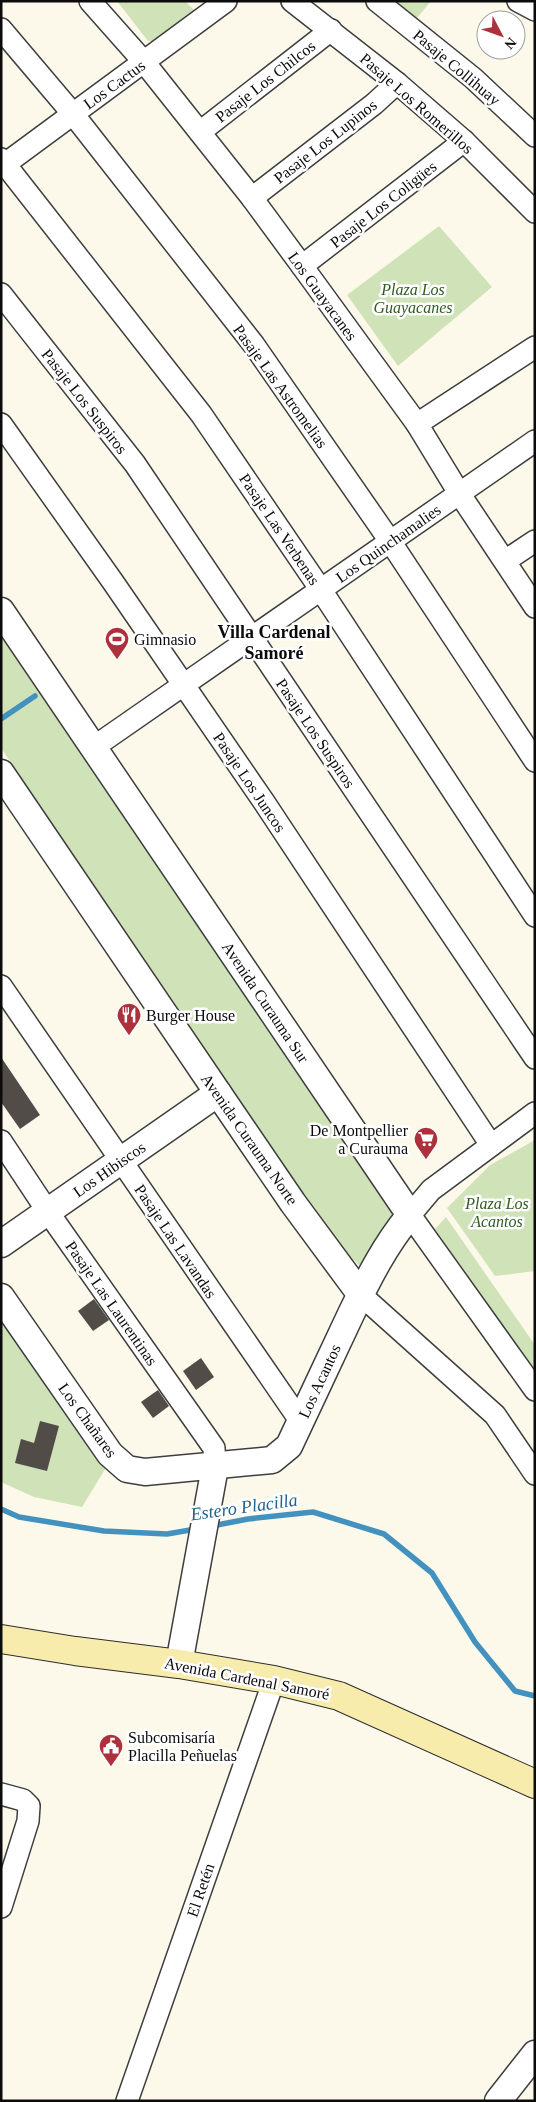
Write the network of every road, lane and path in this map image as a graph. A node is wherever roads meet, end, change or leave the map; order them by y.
1 (90, 1) edge
2 (226, 1) edge
3 (292, 1) edge
4 (377, 1) edge
5 (518, 1) edge
6 (535, 10) edge
7 (1, 30) edge
8 (331, 30) junction
9 (144, 62) junction
10 (397, 83) junction
11 (73, 114) junction
12 (200, 132) junction
13 (535, 136) edge
14 (464, 141) junction
15 (2, 163) edge
16 (252, 198) junction
17 (535, 212) edge
18 (302, 266) junction
19 (1, 294) edge
20 (535, 346) edge
21 (1, 424) edge
22 (417, 424) junction
23 (535, 441) edge
24 (459, 493) junction
25 (390, 541) junction
26 (535, 541) edge
27 (505, 561) junction
28 (321, 590) junction
29 (535, 607) edge
30 (1, 612) edge
31 (252, 638) junction
32 (184, 685) junction
33 (94, 747) junction
34 (535, 761) edge
35 (1, 773) edge
36 (535, 916) edge
37 (1, 986) edge
38 (535, 1058) edge
39 (218, 1094) junction
40 (535, 1113) edge
41 (1, 1141) edge
42 (491, 1145) junction
43 (121, 1160) junction
44 (48, 1212) junction
45 (410, 1215) junction
46 (1, 1244) edge
47 (361, 1295) junction
48 (1, 1297) edge
49 (535, 1390) edge
50 (300, 1422) junction
51 (215, 1467) junction
52 (535, 1474) edge
53 (1, 1639) edge
54 (179, 1664) junction
55 (274, 1680) junction
56 (535, 1784) edge
57 (1, 1794) edge
58 (1, 1907) edge
59 (535, 2054) edge
60 (127, 2101) edge
61 (498, 2101) edge

1 - 9 street, Los Guayacanes
2 - 9 street, Los Cactus
3 - 8 street, Pasaje Los Romerillos
4 - 13 street, Pasaje Collihuay
5 - 6 street
7 - 11 street, Pasaje Las Astromelias
8 - 10 street, Pasaje Los Romerillos
8 - 12 street, Pasaje Los Chilcos
9 - 11 street, Los Cactus
9 - 12 street, Los Guayacanes
10 - 14 street, Pasaje Los Romerillos
10 - 16 street, Pasaje Los Lupinos
11 - 15 street, Los Cactus
11 - 25 street, Pasaje Las Astromelias
12 - 16 street, Los Guayacanes
14 - 17 street, Pasaje Los Romerillos
14 - 18 street, Pasaje Los Coligües
15 - 28 street, Pasaje Las Verbenas
16 - 18 street, Los Guayacanes
18 - 22 street, Los Guayacanes
19 - 31 street, Pasaje Los Suspiros
20 - 22 street
21 - 32 street, Pasaje Los Juncos
22 - 24 street, Los Guayacanes
23 - 24 street, Los Quinchamalies
24 - 25 street, Los Quinchamalies
24 - 27 street, Los Guayacanes
25 - 28 street, Los Quinchamalies
25 - 34 street, Pasaje Las Astromelias
26 - 27 street
27 - 29 street, Los Guayacanes
28 - 31 street, Los Quinchamalies
28 - 36 street, Pasaje Las Verbenas
30 - 33 street, Avenida Curauma Sur
31 - 32 street, Los Quinchamalies
31 - 38 street, Pasaje Los Suspiros
32 - 33 street, Los Quinchamalies
32 - 42 street, Pasaje Los Juncos
33 - 45 street, Avenida Curauma Sur
35 - 39 street, Avenida Curauma Norte
37 - 43 street, Pasaje Las Lavandas
39 - 43 street, Los Hibiscos
39 - 47 street, Avenida Curauma Norte
40 - 42 street, Los Acantos
41 - 44 street, Pasaje Las Laurentinas
42 - 45 street, Los Acantos
43 - 44 street, Los Hibiscos
43 - 50 street, Pasaje Las Lavandas
44 - 46 street, Los Hibiscos
44 - 51 street, Pasaje Las Laurentinas
45 - 47 street, Los Acantos
45 - 49 street, Avenida Curauma Sur
47 - 50 street, Los Acantos
47 - 52 street, Avenida Curauma Norte
48 - 51 street, Los Chañares
50 - 51 street, Los Acantos
51 - 54 street
53 - 54 main road, Avenida Cardenal Samoré
54 - 55 main road, Avenida Cardenal Samoré
55 - 56 main road, Avenida Cardenal Samoré
55 - 60 street, El Retén
57 - 58 street
59 - 61 street

